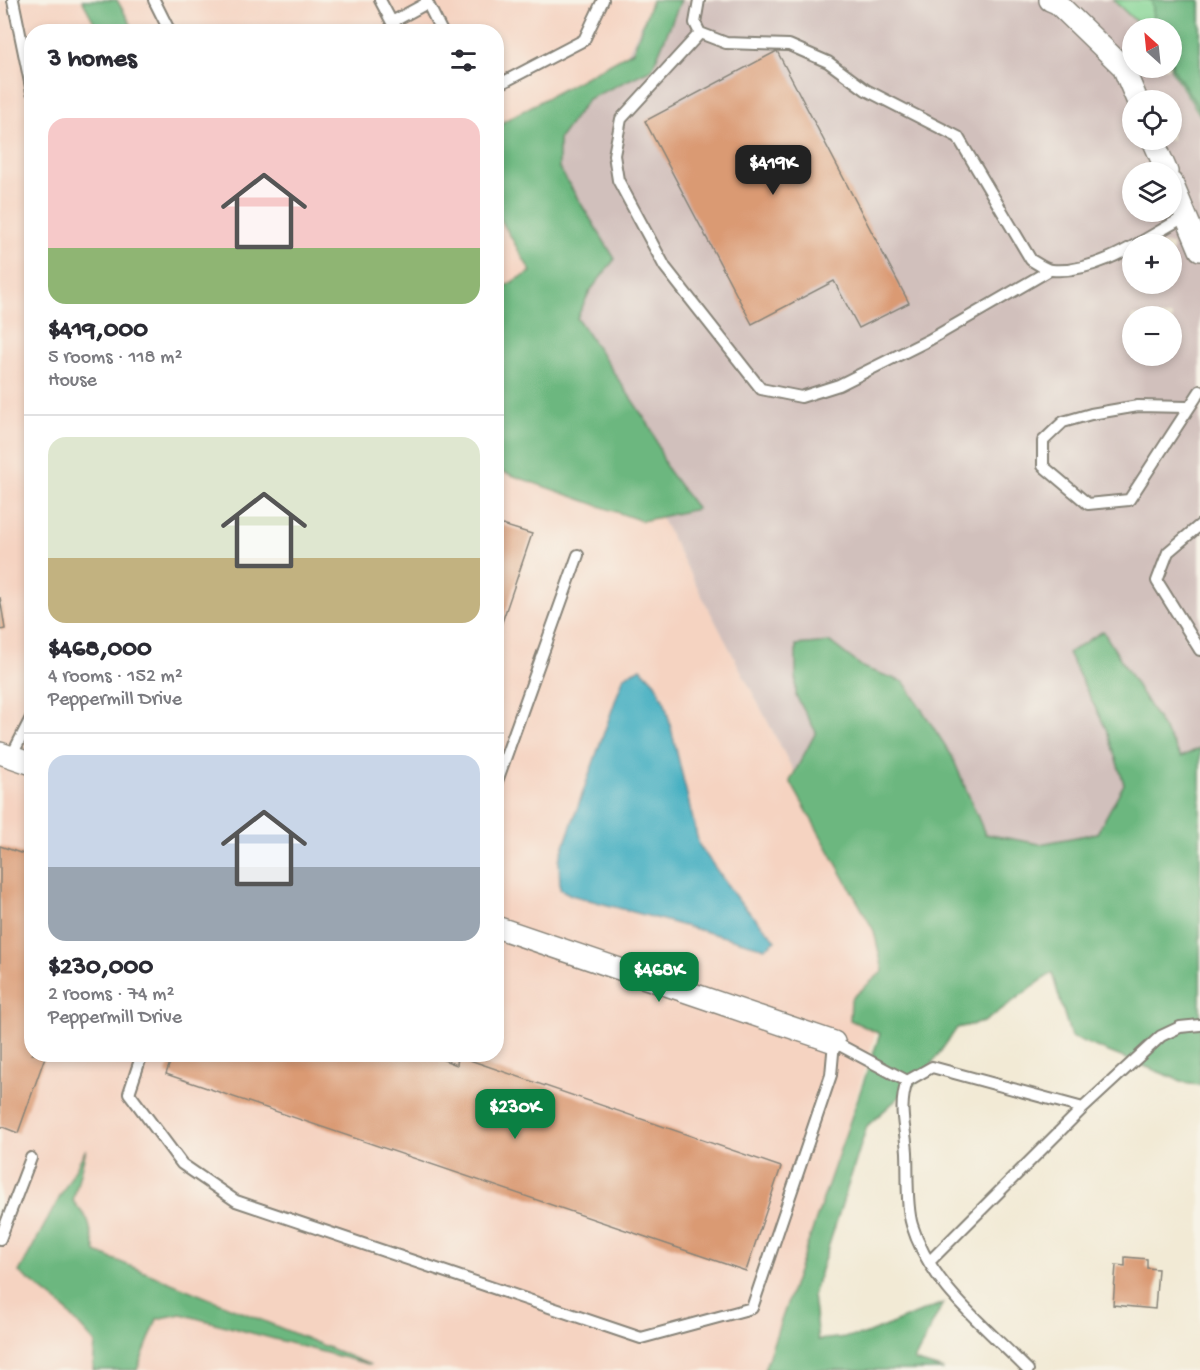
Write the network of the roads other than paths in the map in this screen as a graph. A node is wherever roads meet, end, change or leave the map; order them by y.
1 (14, 0) edge
2 (155, 0) edge
3 (380, 0) edge
4 (603, 0) edge
5 (699, 0) edge
6 (1050, 0) edge
7 (426, 1) edge
8 (166, 24) edge
9 (392, 24) edge
10 (398, 24) edge
11 (438, 24) edge
12 (700, 33) junction
13 (24, 51) edge
14 (504, 82) edge
15 (1133, 90) edge
16 (1182, 207) edge
17 (1186, 216) junction
18 (1200, 250) edge
19 (1050, 270) junction
20 (1200, 391) edge
21 (1187, 407) junction
22 (1200, 525) edge
23 (578, 555) dead end
24 (1200, 650) edge
25 (24, 728) edge
26 (5, 755) edge
27 (24, 761) edge
28 (504, 762) edge
29 (504, 930) edge
30 (1200, 1025) edge
31 (834, 1042) junction
32 (139, 1062) edge
33 (907, 1081) junction
34 (1083, 1108) junction
35 (31, 1158) dead end
36 (0, 1239) edge
37 (929, 1262) junction
38 (1028, 1370) edge

1 - 13 lane
2 - 8 lane
3 - 9 lane
4 - 14 lane
5 - 12 lane
6 - 15 street
7 - 10 lane
7 - 11 lane
12 - 19 lane
12 - 19 lane
16 - 17 street
17 - 18 street
17 - 19 lane
20 - 21 lane
21 - 21 lane
22 - 24 lane
23 - 28 lane
25 - 26 lane
26 - 27 street
29 - 31 street
30 - 34 lane
31 - 32 lane
31 - 33 lane
33 - 34 lane
33 - 37 lane
34 - 37 lane
35 - 36 lane
37 - 38 lane

